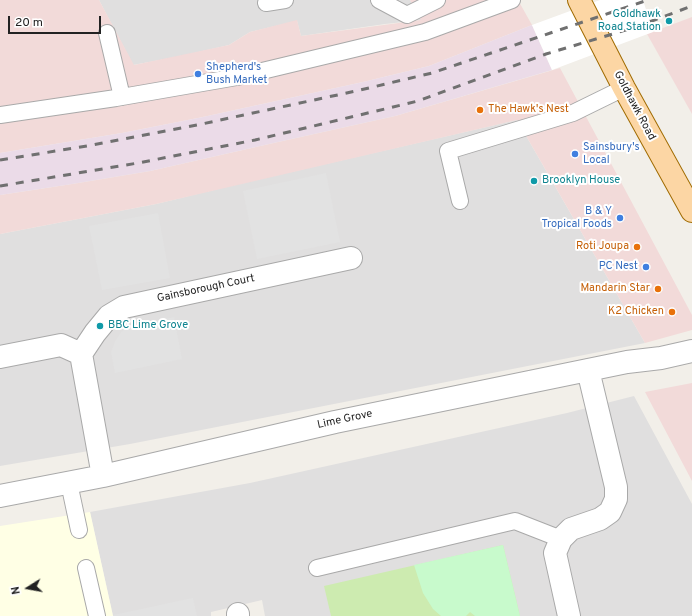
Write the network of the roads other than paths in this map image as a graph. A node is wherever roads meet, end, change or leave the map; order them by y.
1 (285, 0) edge
2 (379, 0) edge
3 (437, 0) edge
4 (512, 0) edge
5 (579, 0) edge
6 (266, 3) dead end
7 (107, 33) dead end
8 (624, 88) junction
9 (122, 97) junction
10 (0, 115) edge
11 (460, 201) dead end
12 (692, 211) edge
13 (351, 258) dead end
14 (692, 351) edge
15 (81, 354) junction
16 (0, 357) edge
17 (588, 370) junction
18 (103, 476) junction
19 (69, 483) junction
20 (0, 496) edge
21 (79, 530) dead end
22 (561, 538) junction
23 (86, 568) dead end
24 (317, 568) dead end
25 (97, 616) edge
26 (569, 616) edge

1 - 6 lane
2 - 3 lane
4 - 9 lane
5 - 8 main road, Goldhawk Road
7 - 9 lane
8 - 11 lane
8 - 12 main road, Goldhawk Road
9 - 10 lane
13 - 15 street, Gainsborough Court
14 - 17 street, Lime Grove
15 - 16 street
15 - 18 street
17 - 18 street, Lime Grove
17 - 22 street
18 - 19 street, Lime Grove
19 - 20 street, Lime Grove
19 - 21 lane
22 - 24 lane
22 - 26 street
23 - 25 lane

